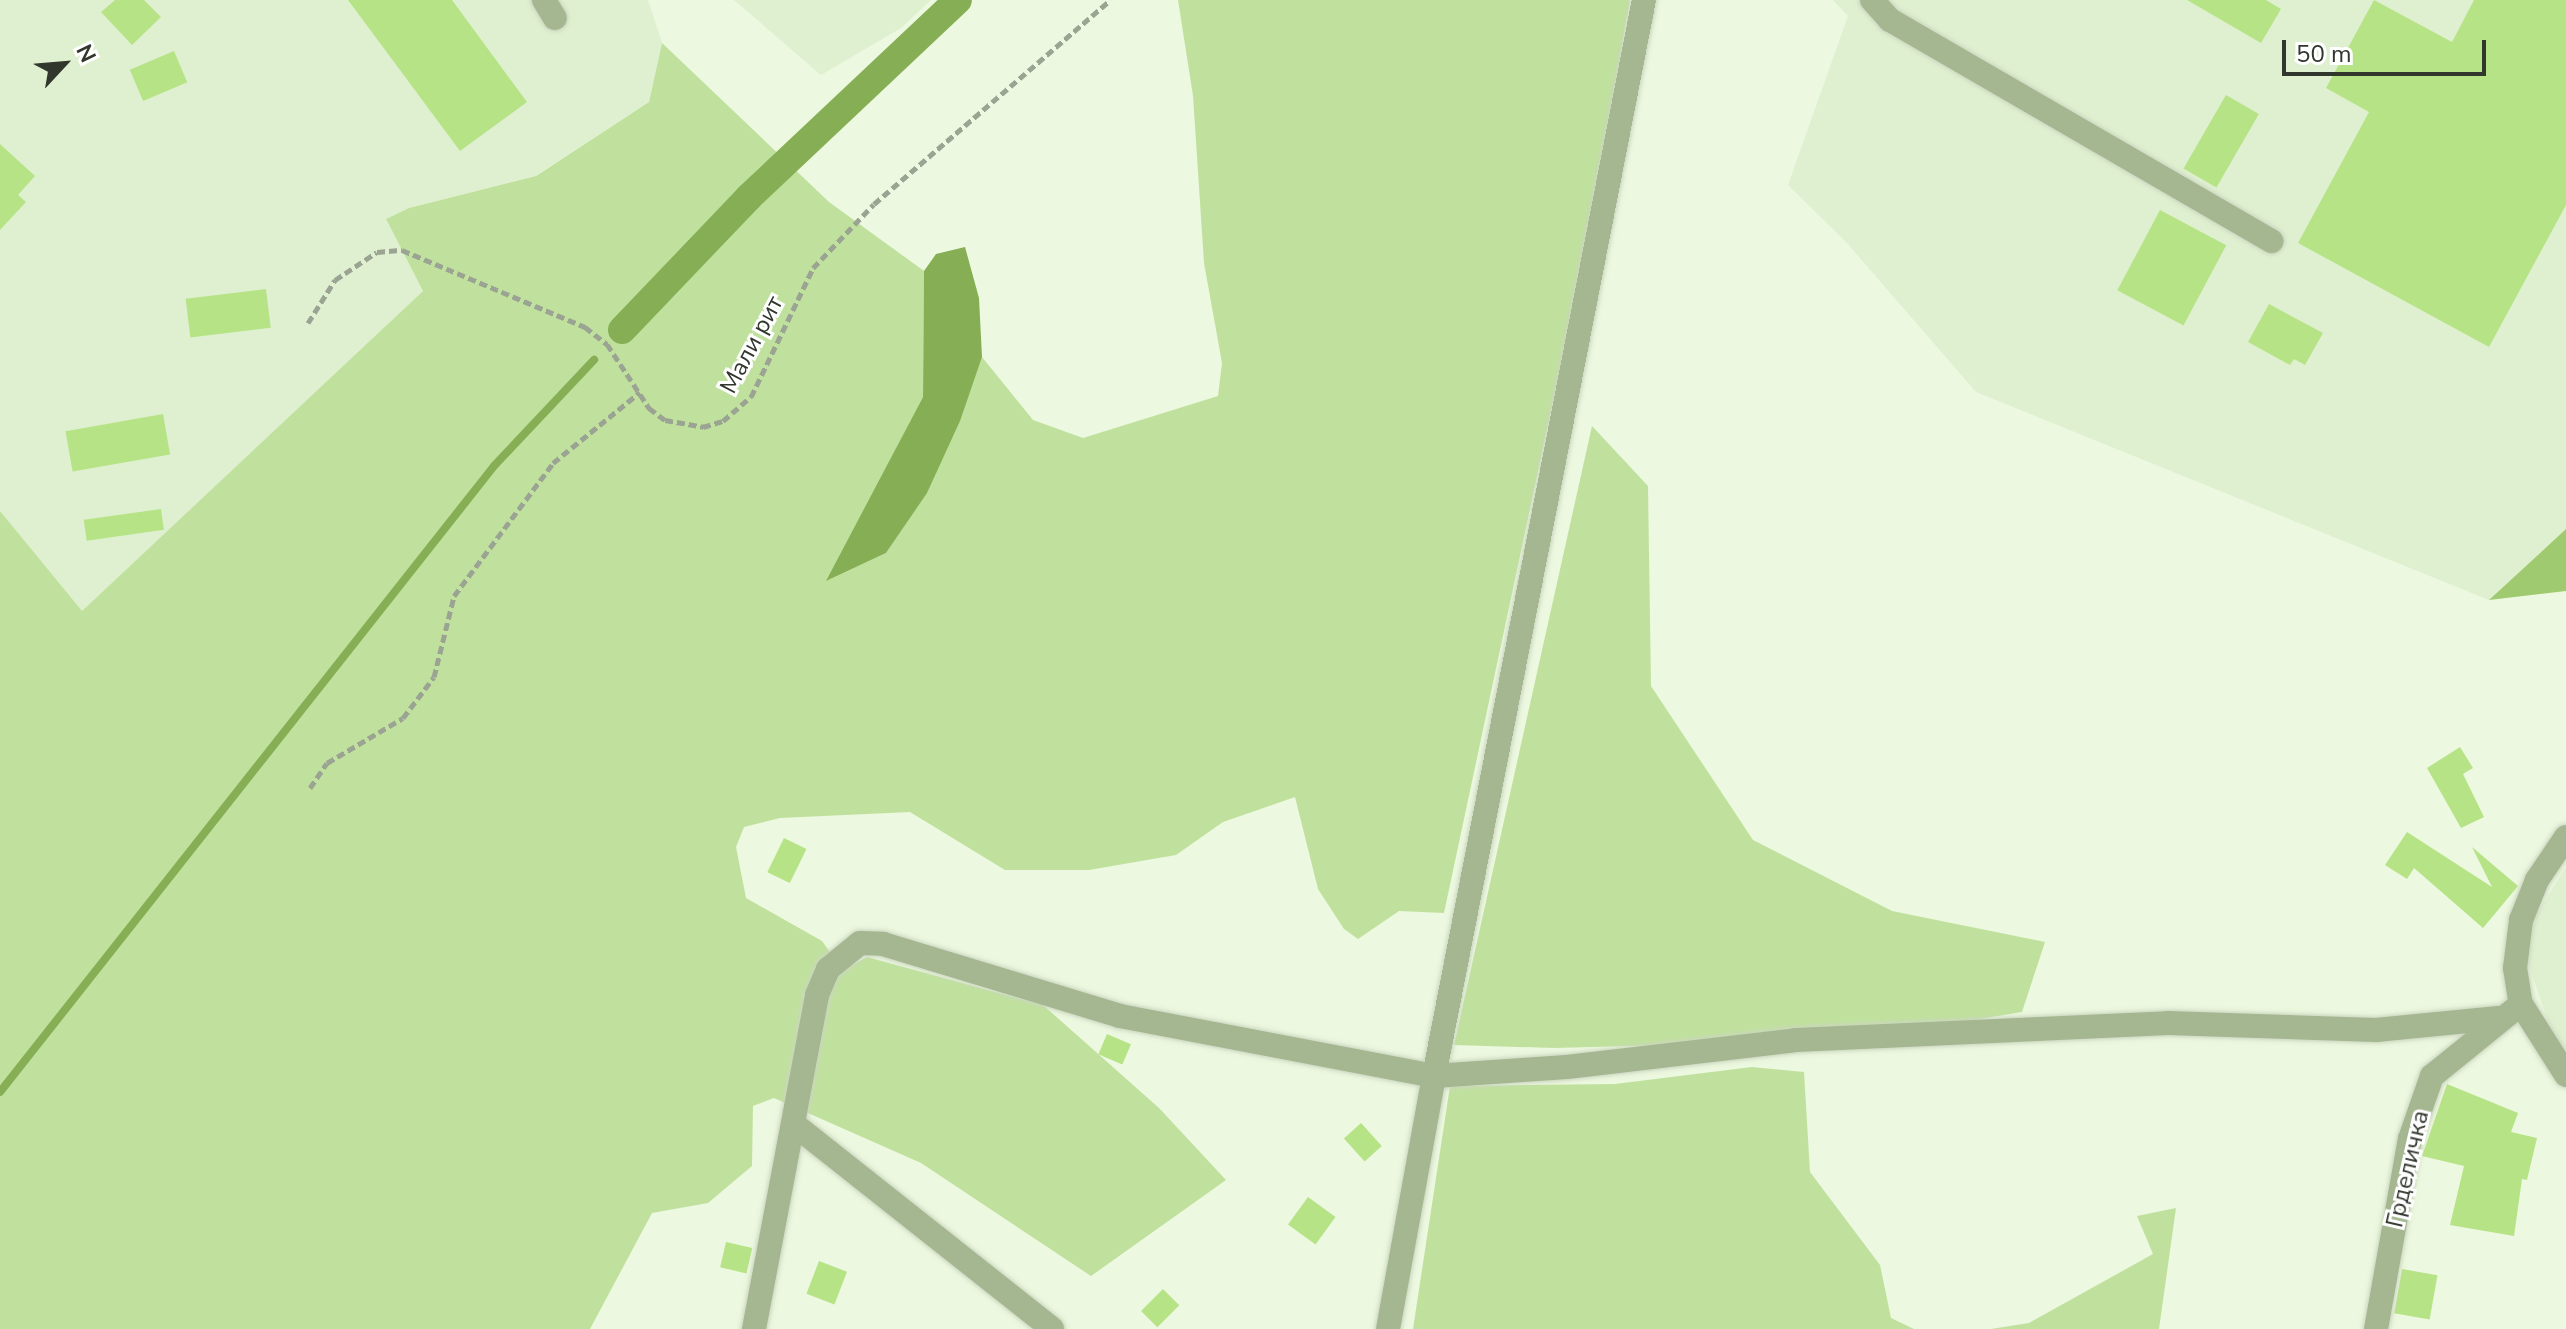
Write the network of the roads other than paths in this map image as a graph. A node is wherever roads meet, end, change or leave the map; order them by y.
1 (1644, 0) edge
2 (1872, 0) edge
3 (2272, 241) dead end
4 (2566, 837) edge
5 (2521, 1004) junction
6 (2498, 1018) junction
7 (2566, 1075) edge
8 (1434, 1076) junction
9 (795, 1125) junction
10 (754, 1329) edge
11 (1052, 1329) edge
12 (1388, 1329) edge
13 (2376, 1329) edge

1 - 8 lane
2 - 3 lane
4 - 5 lane
5 - 6 lane, Грделичка
5 - 7 lane
6 - 8 lane
6 - 13 lane, Грделичка
8 - 9 lane
8 - 12 lane
9 - 10 lane
9 - 11 lane

